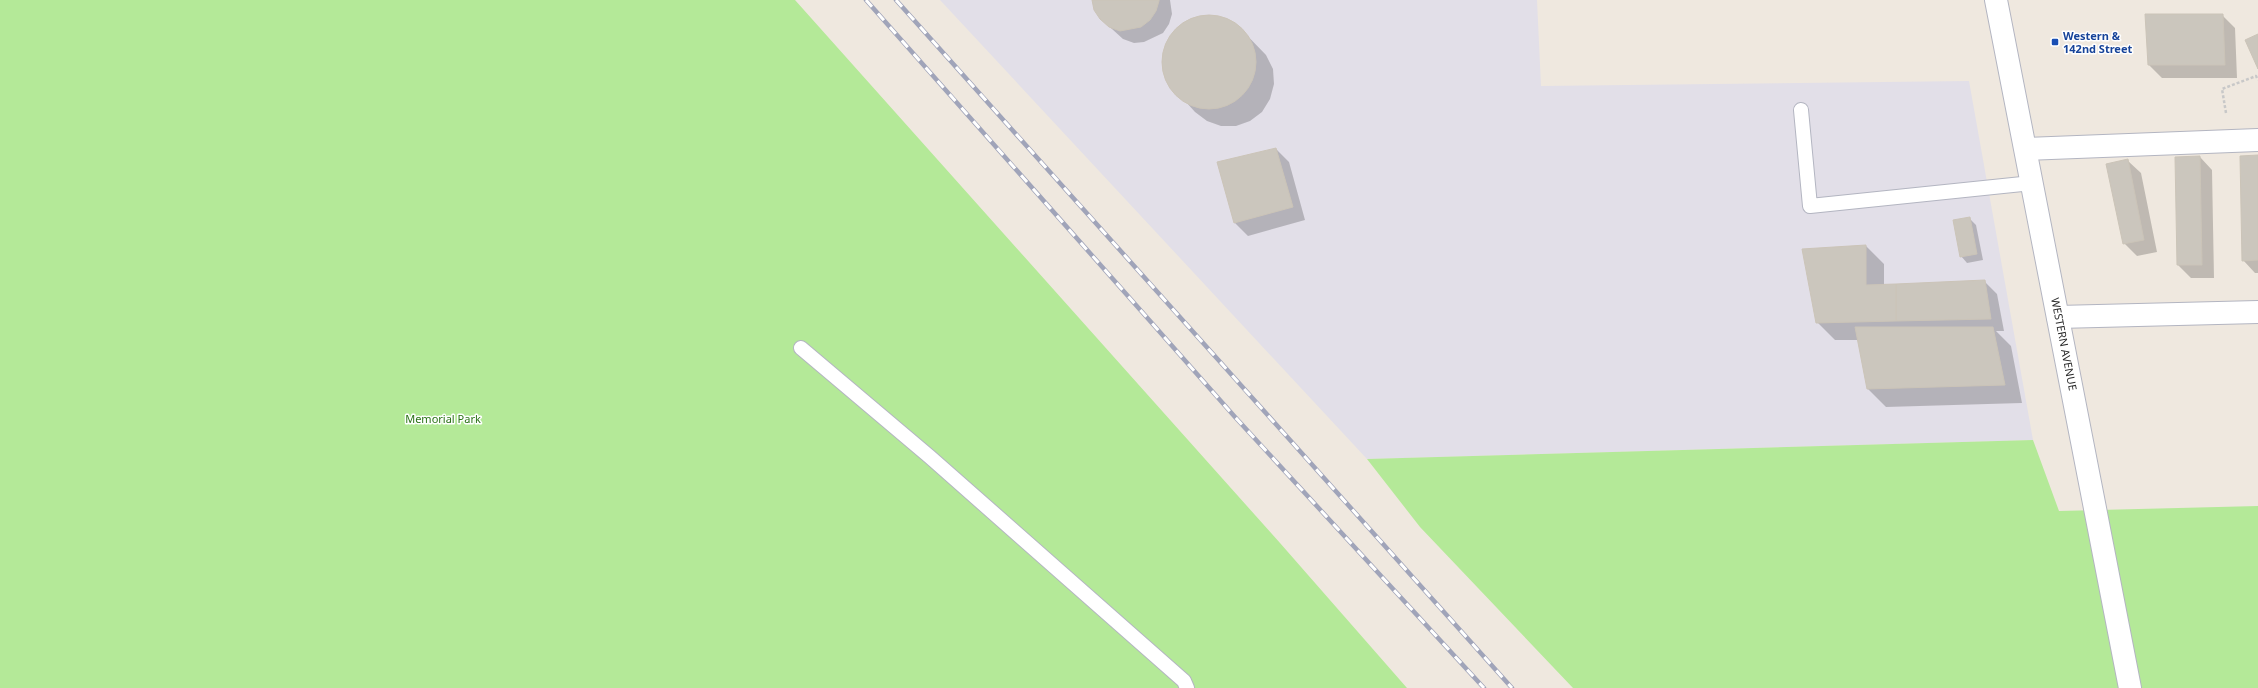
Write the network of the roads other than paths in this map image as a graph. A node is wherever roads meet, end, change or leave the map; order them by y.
1 (1996, 0) edge
2 (1801, 110) dead end
3 (2258, 140) edge
4 (2026, 149) junction
5 (2032, 183) junction
6 (2258, 312) edge
7 (2058, 316) junction
8 (801, 348) dead end
9 (1187, 688) edge
10 (2130, 688) edge

1 - 4 main road, WESTERN AVENUE
2 - 5 lane
3 - 4 main road
4 - 5 main road, WESTERN AVENUE
5 - 7 main road, WESTERN AVENUE
6 - 7 main road
7 - 10 main road, WESTERN AVENUE
8 - 9 lane

